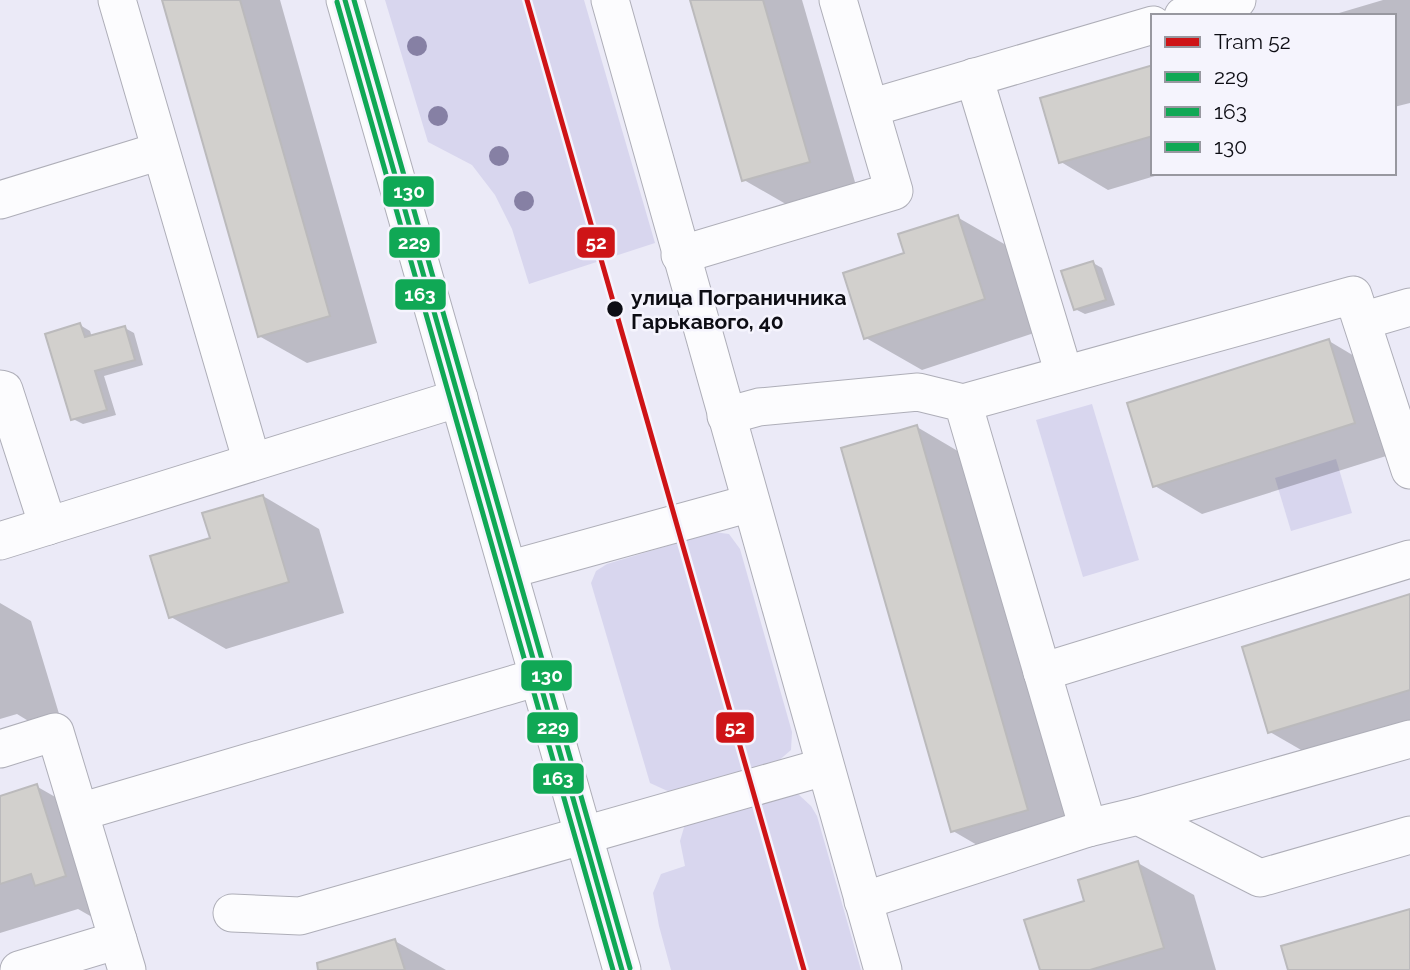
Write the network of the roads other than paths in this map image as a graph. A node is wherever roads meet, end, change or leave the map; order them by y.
1 (117, 0) edge
2 (345, 0) edge
3 (610, 0) edge
4 (838, 0) edge
5 (1237, 0) edge
6 (1191, 14) edge
7 (1151, 26) edge
8 (974, 78) junction
9 (870, 108) junction
10 (160, 151) junction
11 (0, 200) edge
12 (680, 255) junction
13 (1410, 307) edge
14 (1362, 321) junction
15 (1064, 374) junction
16 (0, 388) edge
17 (459, 398) junction
18 (963, 403) junction
19 (726, 416) junction
20 (252, 462) junction
21 (1410, 470) edge
22 (751, 503) junction
23 (48, 526) junction
24 (0, 541) edge
25 (1410, 559) edge
26 (508, 570) junction
27 (1042, 672) junction
28 (538, 677) junction
29 (1410, 739) edge
30 (0, 749) edge
31 (824, 766) junction
32 (80, 812) junction
33 (1138, 816) junction
34 (1088, 828) junction
35 (583, 834) junction
36 (1410, 835) edge
37 (863, 901) junction
38 (232, 913) dead end
39 (122, 955) edge
40 (19, 970) edge
41 (622, 970) edge
42 (883, 970) edge

1 - 10 street
2 - 17 street
3 - 12 street
4 - 9 street
5 - 6 street
7 - 8 street
8 - 9 street
8 - 15 street
9 - 12 street
10 - 11 street
10 - 20 street
12 - 19 street
13 - 14 street
14 - 15 street
14 - 21 street
15 - 18 street
16 - 23 street
17 - 20 street
17 - 26 street
18 - 19 street
18 - 27 street
19 - 22 street
20 - 23 street
22 - 26 street
22 - 31 street
23 - 24 street
25 - 27 street
26 - 28 street
27 - 34 street
28 - 32 street
28 - 35 street
29 - 33 street
30 - 32 street
31 - 35 street
31 - 37 street
32 - 39 street
33 - 34 street
33 - 36 street
34 - 37 street
35 - 38 street
35 - 41 street
37 - 42 street
39 - 40 street

